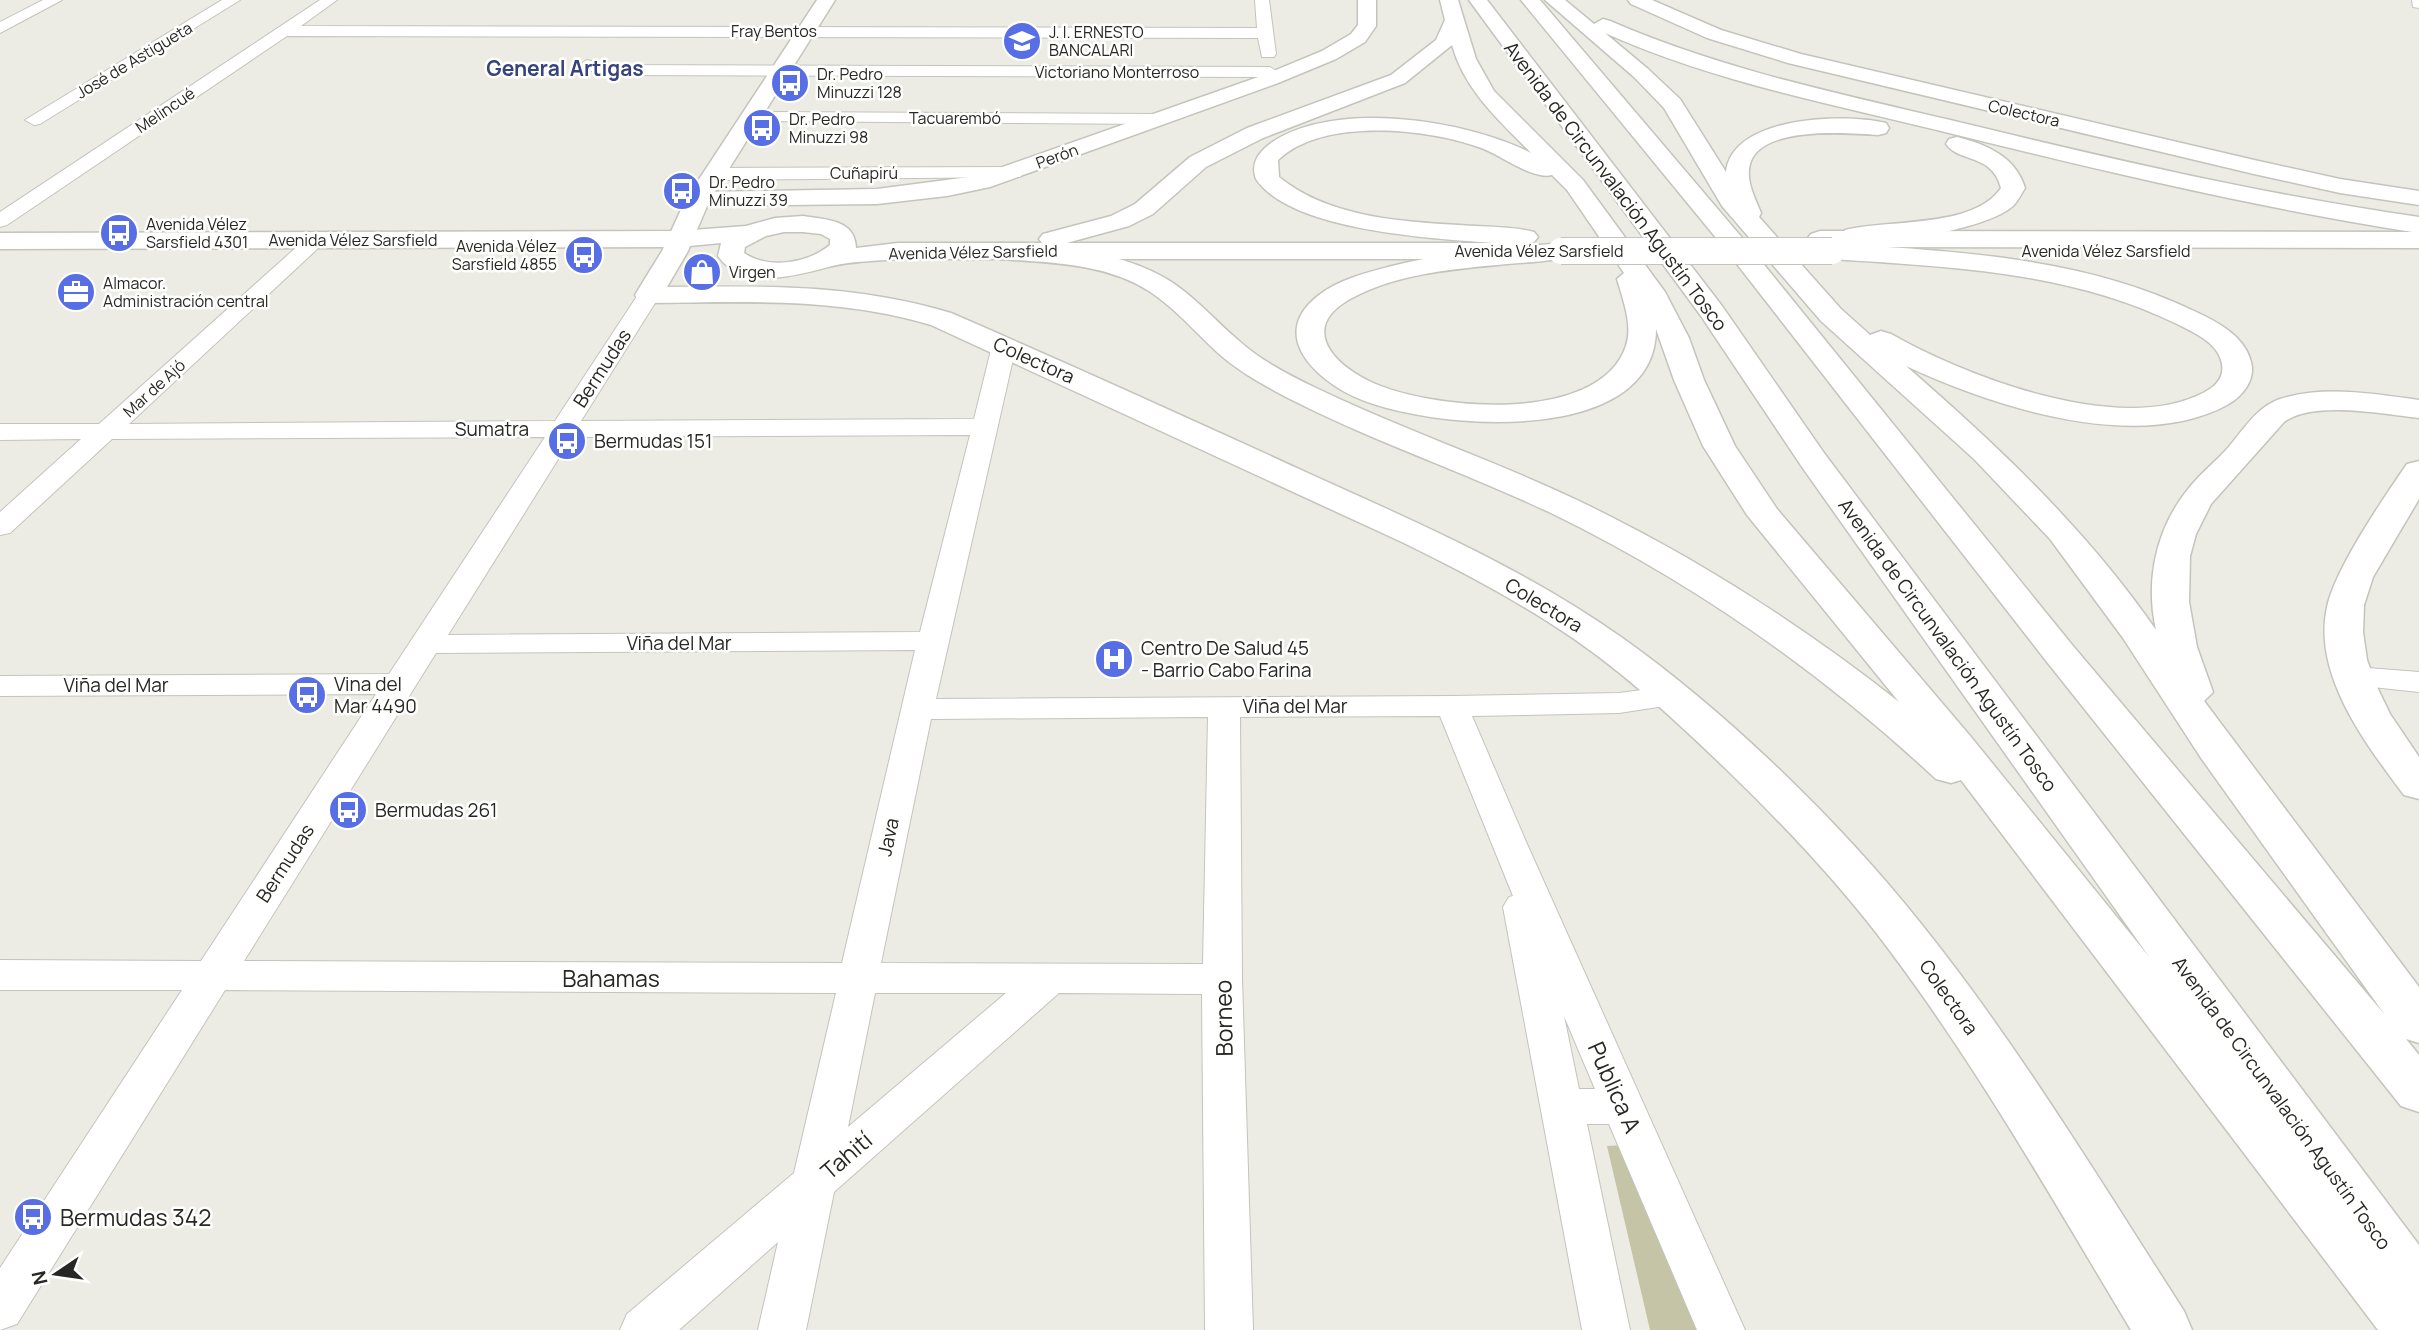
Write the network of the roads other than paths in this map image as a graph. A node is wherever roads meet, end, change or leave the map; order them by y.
1 (55, 0) edge
2 (233, 0) edge
3 (330, 0) edge
4 (826, 0) edge
5 (1262, 0) edge
6 (1367, 0) edge
7 (1530, 0) edge
8 (1556, 0) edge
9 (1637, 0) edge
10 (1461, 7) edge
11 (0, 28) edge
12 (283, 32) junction
13 (806, 32) junction
14 (1266, 33) junction
15 (587, 65) dead end
16 (780, 72) junction
17 (1270, 75) junction
18 (751, 117) junction
19 (1158, 119) junction
20 (34, 120) dead end
21 (1013, 173) junction
22 (715, 174) junction
23 (2419, 198) edge
24 (698, 200) junction
25 (0, 221) edge
26 (2419, 225) edge
27 (837, 231) junction
28 (748, 233) junction
29 (1052, 239) junction
30 (2419, 240) edge
31 (0, 241) edge
32 (677, 245) junction
33 (1558, 245) junction
34 (1619, 245) junction
35 (1768, 245) junction
36 (1826, 245) junction
37 (0, 248) edge
38 (306, 248) junction
39 (1001, 250) junction
40 (2419, 251) edge
41 (731, 256) junction
42 (828, 259) junction
43 (794, 268) junction
44 (649, 295) junction
45 (786, 295) junction
46 (1004, 346) junction
47 (2419, 409) edge
48 (984, 426) junction
49 (563, 429) junction
50 (0, 432) edge
51 (106, 432) junction
52 (2419, 471) edge
53 (0, 527) edge
54 (933, 641) junction
55 (425, 644) junction
56 (2355, 677) junction
57 (2419, 682) edge
58 (400, 684) junction
59 (0, 685) edge
60 (1673, 696) junction
61 (1224, 706) junction
62 (1452, 706) junction
63 (916, 709) junction
64 (2216, 749) junction
65 (2419, 785) edge
66 (1509, 844) junction
67 (2063, 878) junction
68 (0, 975) edge
69 (213, 976) junction
70 (1049, 979) junction
71 (1222, 979) junction
72 (857, 980) junction
73 (2419, 1024) edge
74 (2419, 1091) edge
75 (1623, 1106) junction
76 (1562, 1107) junction
77 (816, 1181) junction
78 (2419, 1291) edge
79 (0, 1308) edge
80 (643, 1330) edge
81 (782, 1330) edge
82 (1229, 1330) edge
83 (1606, 1330) edge
84 (1721, 1330) edge
85 (2163, 1330) edge
86 (2413, 1330) edge

1 - 11 street
2 - 20 street, José de Astigueta
3 - 12 street, Melincué
4 - 13 main road, Bermudas
5 - 14 street
6 - 17 main road, Perón
7 - 74 main road
8 - 26 main road
8 - 35 main road
9 - 23 main road, Colectora
10 - 29 main road
10 - 34 main road
10 - 78 main road, Avenida de Circunvalación Agustín Tosco
12 - 13 street, Fray Bentos
12 - 25 street, Melincué
13 - 14 street, Fray Bentos
13 - 16 main road, Bermudas
14 - 17 street
15 - 16 street, Victoriano Monterroso
16 - 17 street, Victoriano Monterroso
16 - 18 main road, Bermudas
17 - 19 main road, Perón
18 - 19 street, Tacuarembó
18 - 22 main road, Bermudas
19 - 21 main road, Perón
21 - 22 street, Cuñapirú
21 - 24 main road, Perón
22 - 24 main road, Bermudas
24 - 32 main road, Bermudas
27 - 28 main road, Avenida Vélez Sarsfield
27 - 29 main road, Avenida Vélez Sarsfield
27 - 42 main road
28 - 32 main road, Avenida Vélez Sarsfield
28 - 41 main road
29 - 33 main road, Avenida Vélez Sarsfield
30 - 36 main road, Avenida Vélez Sarsfield
31 - 32 main road, Avenida Vélez Sarsfield
32 - 38 main road, Avenida Vélez Sarsfield
32 - 41 main road, Avenida Vélez Sarsfield
32 - 44 main road, Bermudas
33 - 34 main road
33 - 34 main road
33 - 36 main road, Avenida Vélez Sarsfield, bridge
33 - 39 main road, Avenida Vélez Sarsfield
34 - 67 main road
35 - 36 main road
35 - 36 main road
35 - 64 main road
36 - 40 main road, Avenida Vélez Sarsfield
37 - 38 main road, Avenida Vélez Sarsfield
38 - 51 street, Mar de Ajó
39 - 42 main road, Avenida Vélez Sarsfield
39 - 67 main road
41 - 43 main road, Avenida Vélez Sarsfield
42 - 43 main road, Avenida Vélez Sarsfield
43 - 45 main road
44 - 45 main road, Colectora
44 - 49 street, Bermudas
45 - 46 main road, Colectora
46 - 48 street, Java
46 - 60 main road, Colectora
47 - 64 main road
48 - 49 street, Sumatra
48 - 54 street, Java
49 - 51 street, Sumatra
49 - 55 street, Bermudas
50 - 51 street, Sumatra
51 - 53 street, Mar de Ajó
52 - 56 main road
54 - 55 street, Viña del Mar
54 - 63 street, Java
55 - 58 street, Bermudas
56 - 57 street
56 - 65 main road
58 - 59 street, Viña del Mar
58 - 69 street, Bermudas
60 - 62 street, Viña del Mar
60 - 85 main road, Colectora
61 - 62 street, Viña del Mar
61 - 63 street, Viña del Mar
61 - 71 street, Borneo
62 - 66 street, Publica A
63 - 72 street, Java
64 - 73 main road
66 - 75 street, Publica A
66 - 76 street, Publica A
67 - 86 main road
68 - 69 street, Bahamas
69 - 72 street, Bahamas
69 - 79 street, Bermudas
70 - 71 street, Bahamas
70 - 72 street, Bahamas
70 - 77 street, Tahití
71 - 82 street, Borneo
72 - 77 street, Java
75 - 76 street
75 - 84 street, Publica A
76 - 83 street, Publica A
77 - 80 street, Tahití
77 - 81 street, Java

